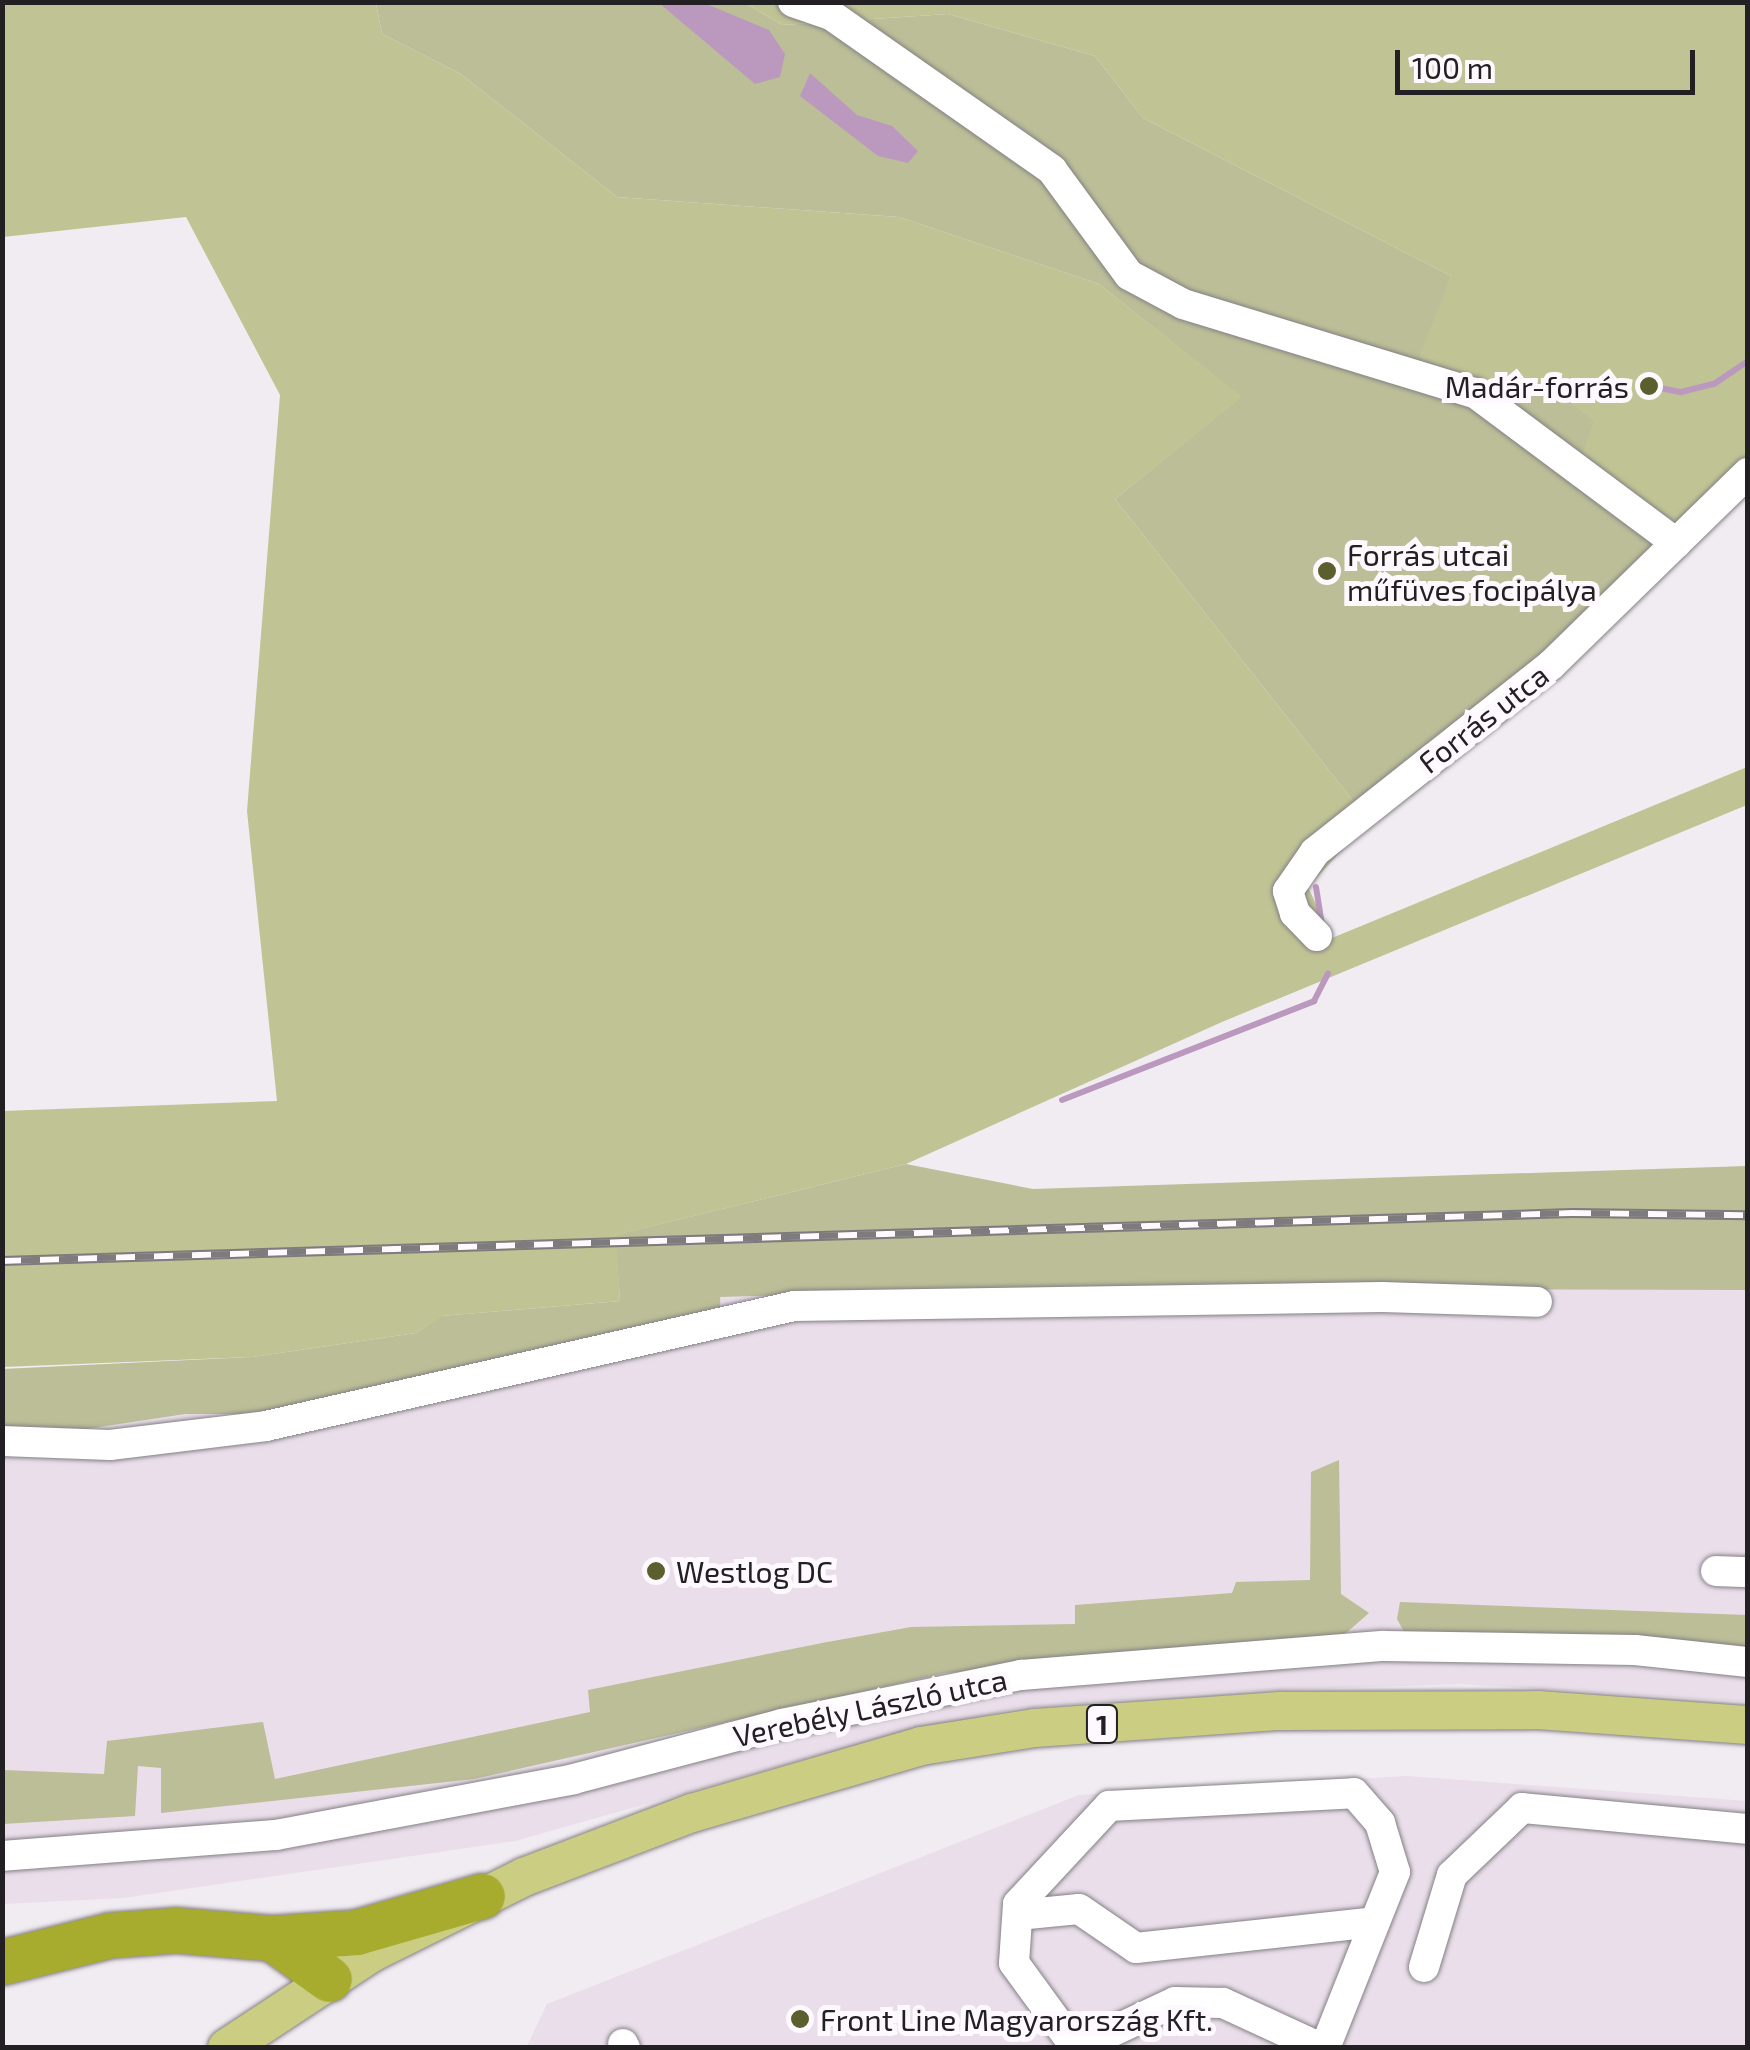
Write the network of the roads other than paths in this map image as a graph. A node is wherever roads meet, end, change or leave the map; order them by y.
1 (793, 2) edge
2 (1748, 473) edge
3 (1676, 543) junction
4 (1317, 936) dead end
5 (1537, 1302) dead end
6 (2, 1442) edge
7 (1716, 1570) dead end
8 (1748, 1572) edge
9 (1748, 1662) edge
10 (1748, 1725) edge
11 (1748, 1829) edge
12 (2, 1856) edge
13 (482, 1896) junction
14 (1018, 1915) junction
15 (1375, 1922) junction
16 (272, 1938) junction
17 (2, 1962) edge
18 (1424, 1967) dead end
19 (329, 1979) junction
20 (232, 2044) edge
21 (1077, 2048) edge
22 (1323, 2048) edge

1 - 3 street
2 - 3 street, Forrás utca
3 - 4 street, Forrás utca
5 - 6 street
7 - 8 street
9 - 12 street, Verebély László utca
10 - 13 main road, 1
11 - 18 street
13 - 16 highway
13 - 19 main road, 1
14 - 15 street
14 - 15 street
14 - 21 street
15 - 22 street
16 - 17 highway
16 - 19 highway
19 - 20 main road, 1
21 - 22 street

